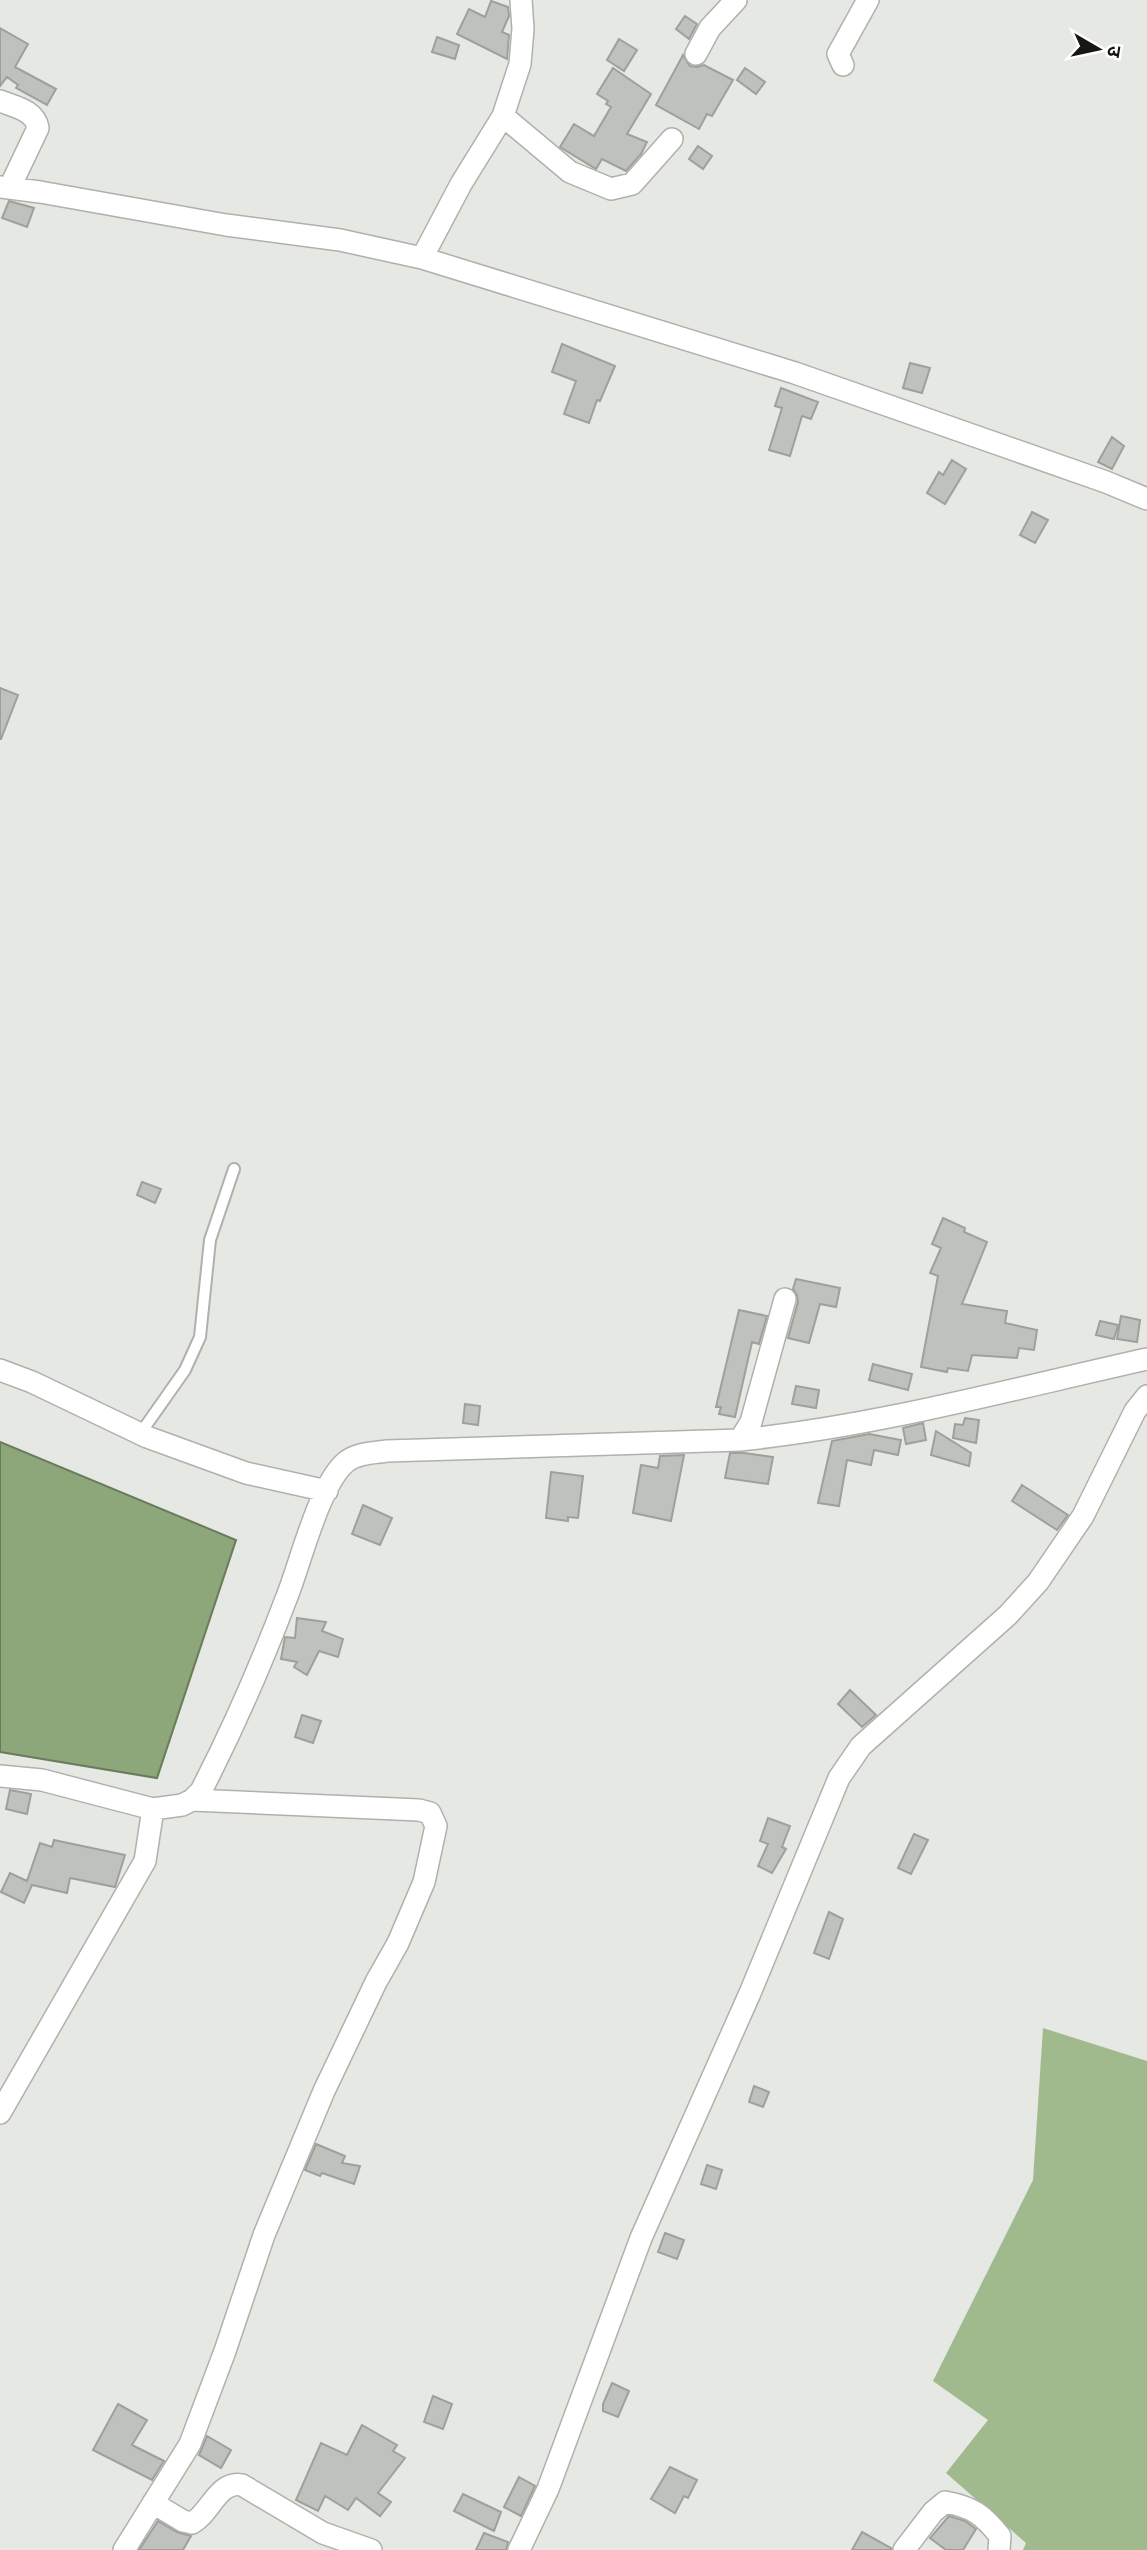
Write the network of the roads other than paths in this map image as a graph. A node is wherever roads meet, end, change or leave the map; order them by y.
1 (521, 0) edge
2 (736, 0) edge
3 (868, 0) edge
4 (696, 54) dead end
5 (843, 65) dead end
6 (0, 101) edge
7 (503, 116) junction
8 (672, 139) dead end
9 (5, 187) edge
10 (422, 258) junction
11 (1147, 499) edge
12 (234, 1169) dead end
13 (785, 1299) dead end
14 (1147, 1359) edge
15 (0, 1370) edge
16 (1147, 1396) edge
17 (140, 1434) junction
18 (740, 1440) junction
19 (327, 1491) junction
20 (0, 1776) edge
21 (191, 1800) junction
22 (153, 1809) junction
23 (0, 2113) edge
24 (153, 2504) junction
25 (124, 2550) edge
26 (371, 2550) edge
27 (519, 2550) edge
28 (904, 2550) edge
29 (999, 2550) edge

1 - 7 street
2 - 4 street
3 - 5 street
6 - 9 street
7 - 8 street
7 - 10 street
9 - 10 street
10 - 11 street
12 - 17 lane
13 - 18 street
14 - 18 street
15 - 17 street
16 - 27 street
17 - 19 street
18 - 19 street
19 - 21 street
20 - 22 street
21 - 22 street
21 - 24 street
22 - 23 street
24 - 25 street
24 - 26 street
28 - 29 street

